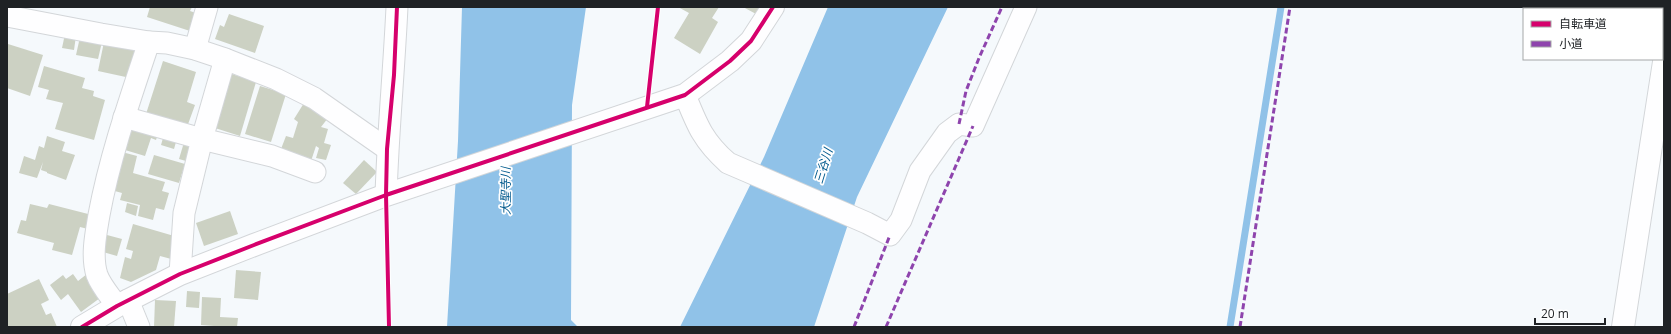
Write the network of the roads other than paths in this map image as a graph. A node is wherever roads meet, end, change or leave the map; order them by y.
1 (208, 7) edge
2 (397, 7) edge
3 (773, 7) edge
4 (1026, 7) edge
5 (7, 16) edge
6 (149, 42) junction
7 (195, 49) junction
8 (225, 59) junction
9 (1664, 62) edge
10 (685, 95) junction
11 (124, 117) junction
12 (202, 139) junction
13 (387, 149) junction
14 (315, 172) dead end
15 (386, 195) junction
16 (180, 274) junction
17 (122, 303) junction
18 (82, 327) edge
19 (139, 327) edge
20 (1623, 327) edge

1 - 7 street
2 - 13 street
3 - 10 street
4 - 10 street
5 - 6 street
6 - 7 street
6 - 11 street
7 - 8 street
8 - 12 street
8 - 13 street
9 - 20 street
10 - 15 street
11 - 12 street
11 - 17 street
12 - 14 street
12 - 16 street
13 - 15 street
15 - 16 street
16 - 17 street
17 - 18 street
17 - 19 street

